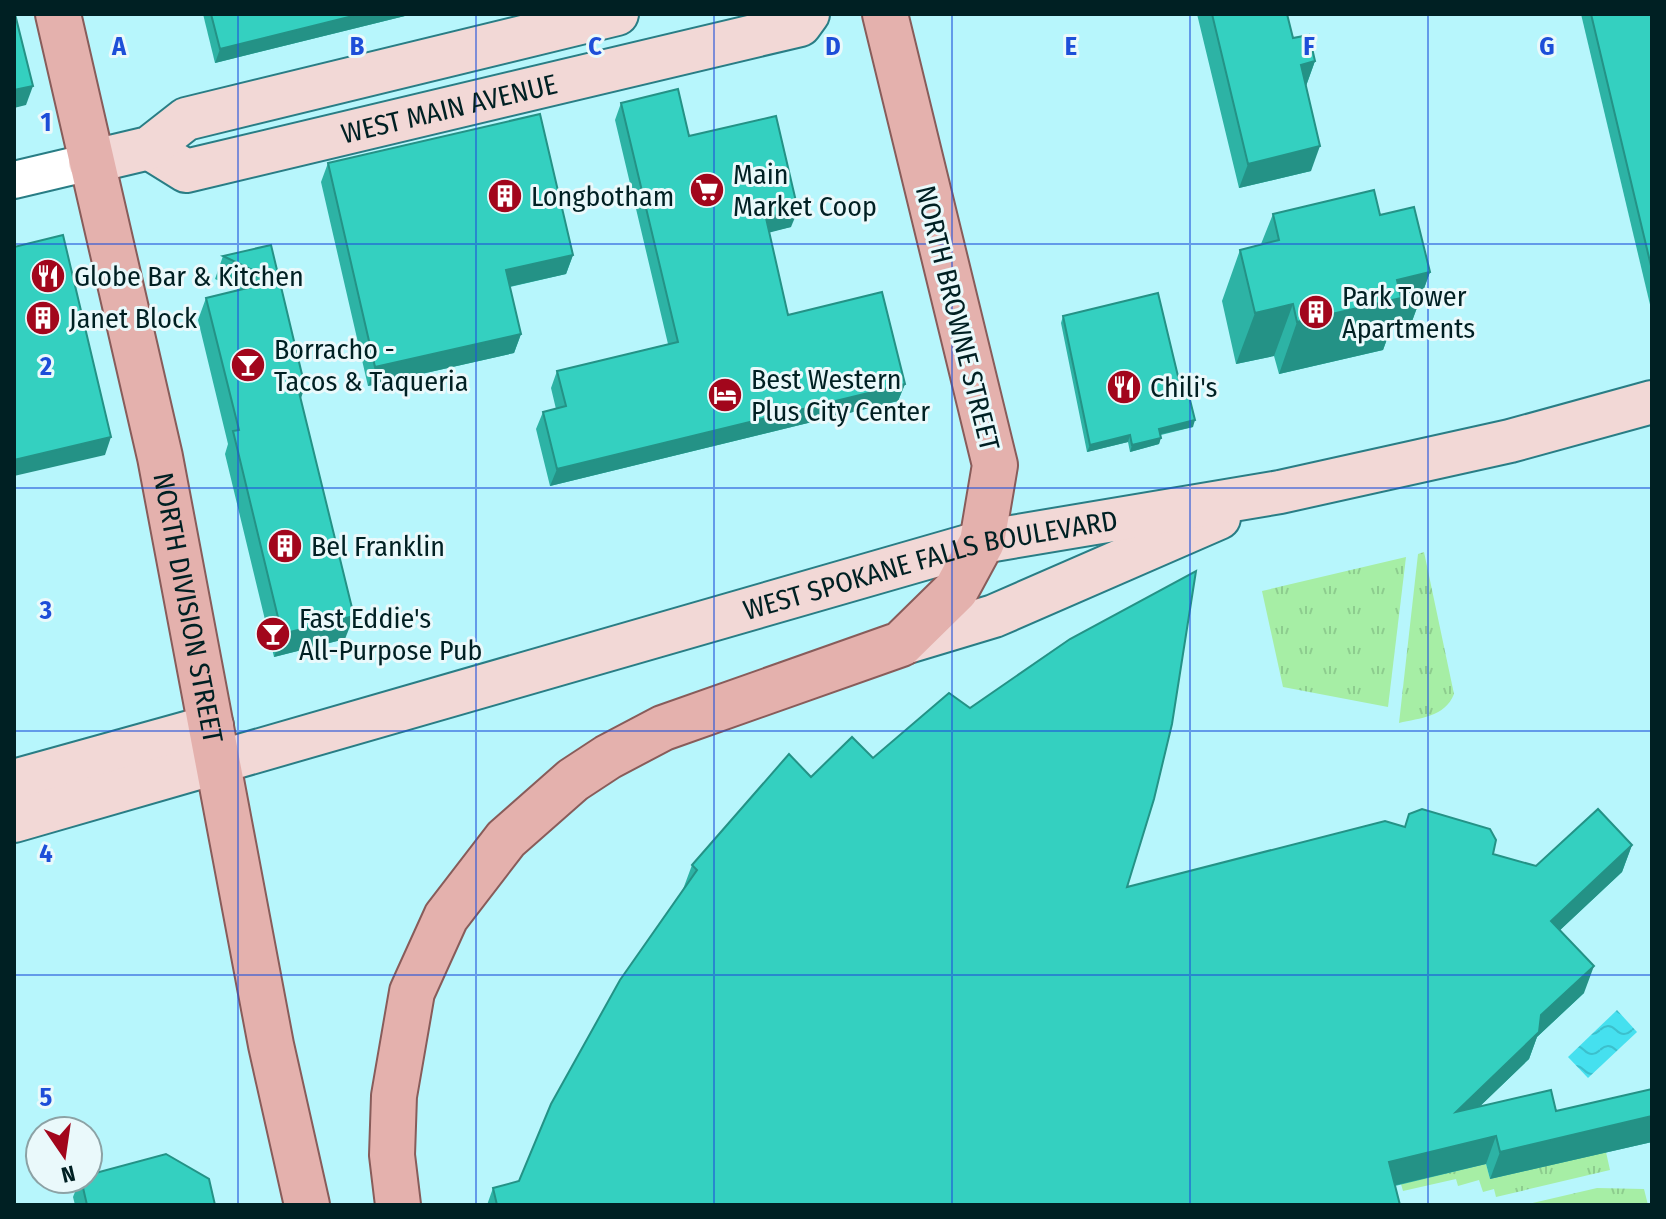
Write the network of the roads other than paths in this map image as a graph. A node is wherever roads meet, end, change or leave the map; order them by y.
1 (58, 14) edge
2 (617, 14) edge
3 (808, 14) edge
4 (885, 14) edge
5 (149, 148) junction
6 (90, 162) junction
7 (14, 180) edge
8 (1652, 402) edge
9 (1280, 492) junction
10 (982, 542) junction
11 (901, 644) junction
12 (216, 745) junction
13 (14, 781) edge
14 (14, 821) edge
15 (307, 1205) edge
16 (398, 1205) edge

1 - 6 main road, NORTH DIVISION STREET
2 - 5 main road
3 - 5 main road, WEST MAIN AVENUE
4 - 10 main road, NORTH BROWNE STREET
5 - 6 main road
6 - 7 street
6 - 12 main road, NORTH DIVISION STREET
8 - 9 main road, WEST SPOKANE FALLS BOULEVARD
9 - 10 main road, WEST SPOKANE FALLS BOULEVARD
9 - 11 main road
10 - 11 main road, NORTH BROWNE STREET
10 - 12 main road, WEST SPOKANE FALLS BOULEVARD
11 - 16 main road
12 - 13 main road
12 - 14 main road
12 - 15 main road, NORTH DIVISION STREET

